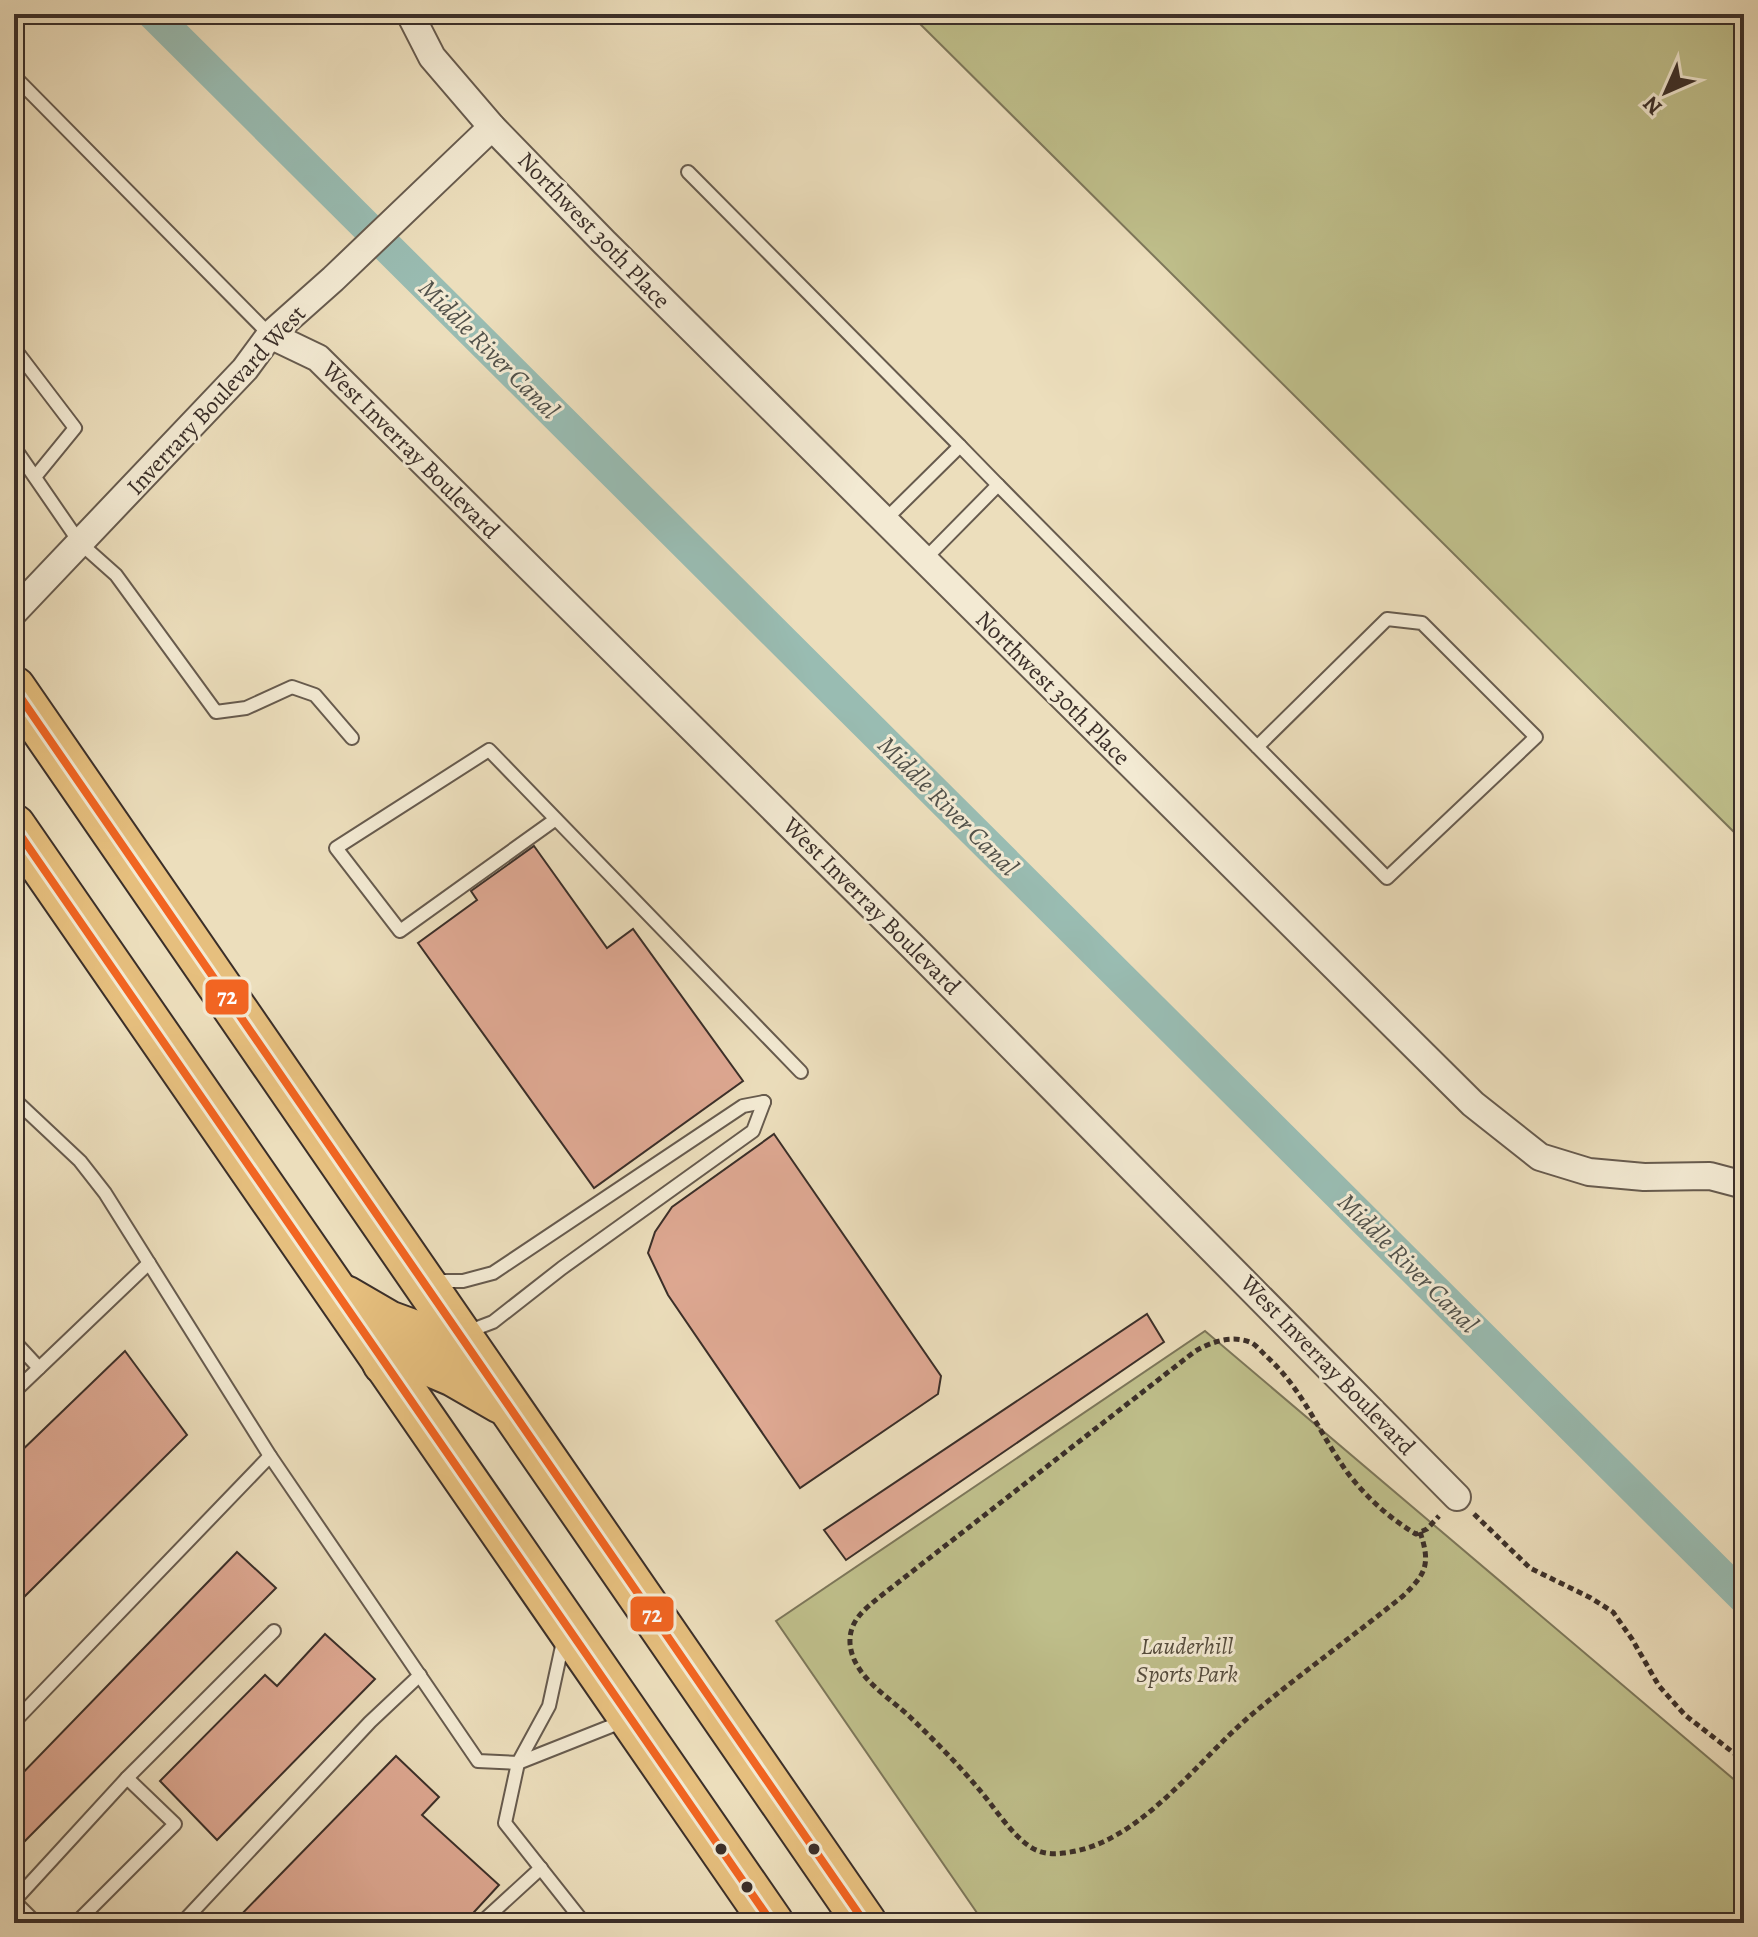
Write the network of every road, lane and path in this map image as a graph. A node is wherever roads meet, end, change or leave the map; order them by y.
1 (410, 14) edge
2 (14, 76) edge
3 (492, 127) junction
4 (688, 172) dead end
5 (270, 335) junction
6 (14, 348) edge
7 (960, 446) junction
8 (14, 447) edge
9 (35, 477) junction
10 (998, 485) junction
11 (884, 521) junction
12 (80, 543) junction
13 (924, 560) junction
14 (14, 612) edge
15 (14, 688) edge
16 (352, 738) dead end
17 (1257, 747) junction
18 (556, 819) junction
19 (14, 826) edge
20 (801, 1072) dead end
21 (14, 1099) edge
22 (1744, 1185) edge
23 (149, 1263) junction
24 (422, 1281) junction
25 (334, 1291) junction
26 (459, 1335) junction
27 (14, 1341) edge
28 (384, 1363) junction
29 (39, 1368) junction
30 (14, 1392) edge
31 (509, 1407) junction
32 (270, 1456) junction
33 (1457, 1497) junction
34 (1420, 1532) junction
35 (566, 1626) junction
36 (274, 1631) dead end
37 (420, 1675) junction
38 (630, 1718) junction
39 (14, 1722) edge
40 (1744, 1761) edge
41 (518, 1763) junction
42 (127, 1778) junction
43 (541, 1868) junction
44 (14, 1901) edge
45 (764, 1912) edge
46 (36, 1923) edge
47 (76, 1923) edge
48 (182, 1923) edge
49 (481, 1923) edge
50 (584, 1923) edge
51 (793, 1923) edge
52 (865, 1923) edge

1 - 3 street, Northwest 30th Place
2 - 5 lane
3 - 5 street, Inverrary Boulevard West
3 - 11 street, Northwest 30th Place
4 - 7 lane
5 - 12 street, Inverrary Boulevard West
5 - 33 street, West Inverray Boulevard
6 - 9 lane
7 - 10 lane
7 - 11 lane
8 - 9 lane
9 - 12 lane
10 - 13 lane
10 - 17 lane
11 - 13 street, Northwest 30th Place
12 - 14 street, Inverrary Boulevard West
12 - 16 lane
13 - 22 street, Northwest 30th Place
15 - 24 main road
17 - 17 lane
18 - 18 lane
18 - 20 lane
19 - 25 main road
21 - 23 lane
23 - 29 lane
23 - 32 lane
24 - 26 main road
24 - 26 lane
25 - 26 main road
25 - 28 main road
26 - 31 main road
27 - 29 lane
28 - 31 main road
28 - 35 main road
29 - 30 lane
31 - 52 main road
32 - 37 lane
32 - 39 lane
33 - 34 path
33 - 40 path
34 - 34 path
35 - 38 main road
35 - 41 lane
36 - 42 lane
37 - 41 lane
37 - 48 lane
38 - 41 lane
38 - 45 main road
41 - 43 lane
42 - 44 lane
42 - 47 lane
43 - 49 lane
43 - 50 lane
44 - 46 lane
45 - 51 main road

